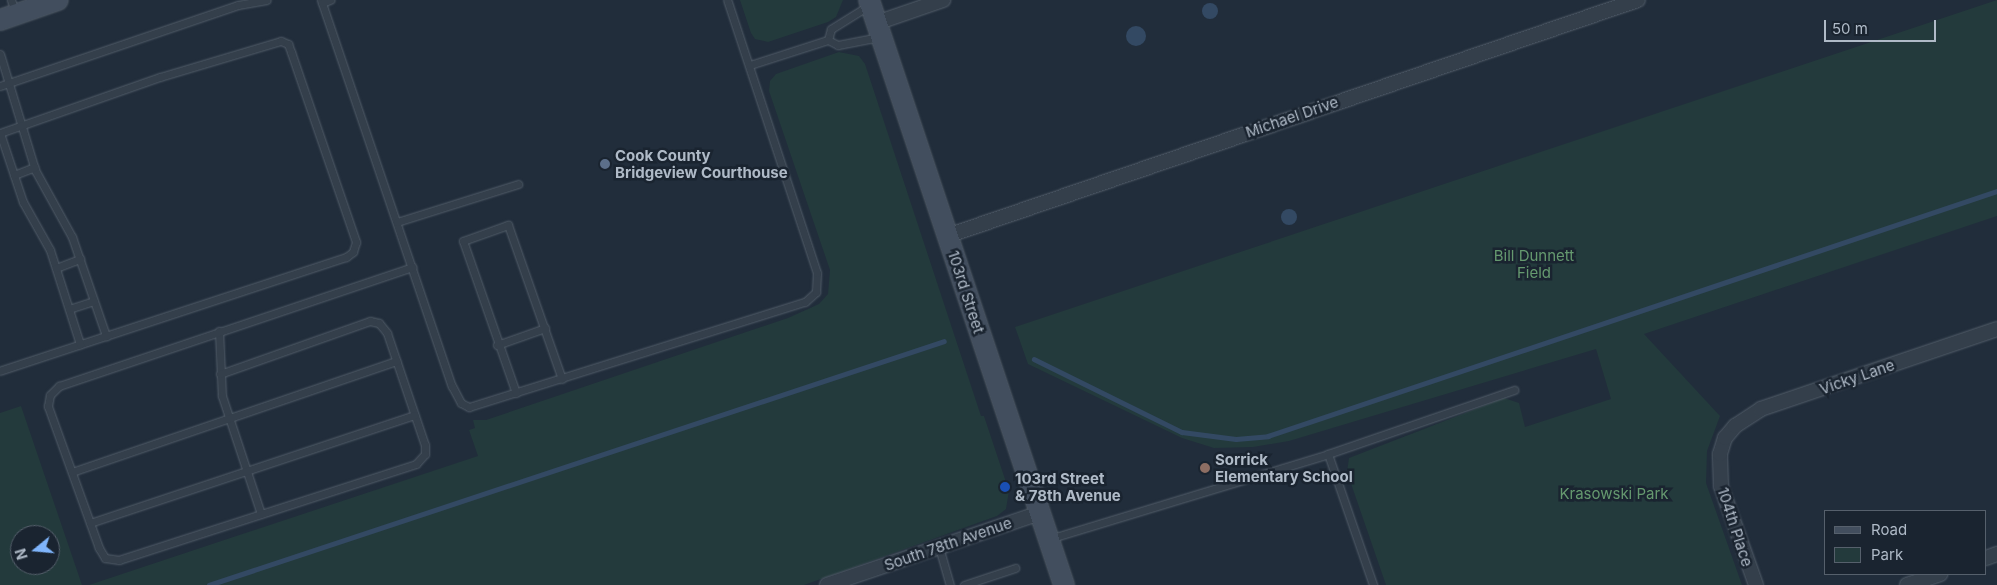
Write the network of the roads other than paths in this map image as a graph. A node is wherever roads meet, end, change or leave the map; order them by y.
1 (58, 0) edge
2 (267, 0) edge
3 (330, 0) edge
4 (727, 0) edge
5 (943, 0) edge
6 (1638, 0) edge
7 (321, 1) edge
8 (9, 11) edge
9 (874, 16) edge
10 (828, 40) junction
11 (0, 54) edge
12 (750, 65) junction
13 (9, 82) junction
14 (0, 86) edge
15 (21, 125) junction
16 (0, 133) edge
17 (34, 168) junction
18 (14, 175) junction
19 (518, 184) dead end
20 (397, 222) junction
21 (947, 236) junction
22 (80, 259) junction
23 (412, 267) junction
24 (56, 268) junction
25 (94, 301) junction
26 (69, 309) junction
27 (544, 328) junction
28 (1997, 329) edge
29 (218, 331) junction
30 (106, 336) junction
31 (80, 344) junction
32 (497, 345) junction
33 (397, 361) junction
34 (0, 371) edge
35 (220, 374) junction
36 (562, 379) junction
37 (1514, 390) dead end
38 (516, 394) junction
39 (415, 415) junction
40 (229, 419) junction
41 (1725, 438) joint
42 (1328, 454) junction
43 (246, 471) junction
44 (72, 472) junction
45 (1040, 513) junction
46 (260, 514) junction
47 (90, 523) junction
48 (1049, 539) junction
49 (939, 547) junction
50 (1015, 568) dead end
51 (1937, 575) edge
52 (827, 585) edge
53 (950, 585) edge
54 (964, 585) edge
55 (1064, 585) edge
56 (1373, 585) edge
57 (1756, 585) edge
58 (1907, 585) edge

1 - 8 street
2 - 13 lane
3 - 7 lane
4 - 12 lane
5 - 9 street
6 - 21 street, Michael Drive
7 - 20 lane
9 - 10 lane
9 - 10 lane
9 - 21 street, 103rd Street
10 - 12 lane
11 - 13 lane
12 - 36 lane
13 - 14 lane
13 - 15 lane
15 - 16 lane
15 - 17 lane
15 - 30 lane
16 - 18 lane
17 - 18 lane
17 - 22 lane
18 - 24 lane
19 - 20 lane
20 - 23 lane
21 - 45 street, 103rd Street
22 - 24 lane
22 - 25 lane
23 - 29 lane
23 - 38 lane
24 - 26 lane
25 - 26 lane
25 - 30 lane
26 - 31 lane
27 - 32 lane
27 - 32 lane
27 - 36 lane
28 - 41 street, Vicky Lane
29 - 35 lane
29 - 44 lane
30 - 31 lane
31 - 34 lane
32 - 38 lane
33 - 35 lane
33 - 39 lane
33 - 40 lane
35 - 40 lane
36 - 38 lane
37 - 42 lane
39 - 43 lane
39 - 46 lane
40 - 43 lane
40 - 44 lane
41 - 57 street, 104th Place
42 - 48 lane
42 - 56 lane
43 - 46 lane
43 - 47 lane
44 - 47 lane
45 - 48 street, 103rd Street
45 - 49 street, South 78th Avenue
46 - 47 lane
48 - 55 street, 103rd Street
49 - 52 street, South 78th Avenue
49 - 53 lane
50 - 54 lane
51 - 58 street

